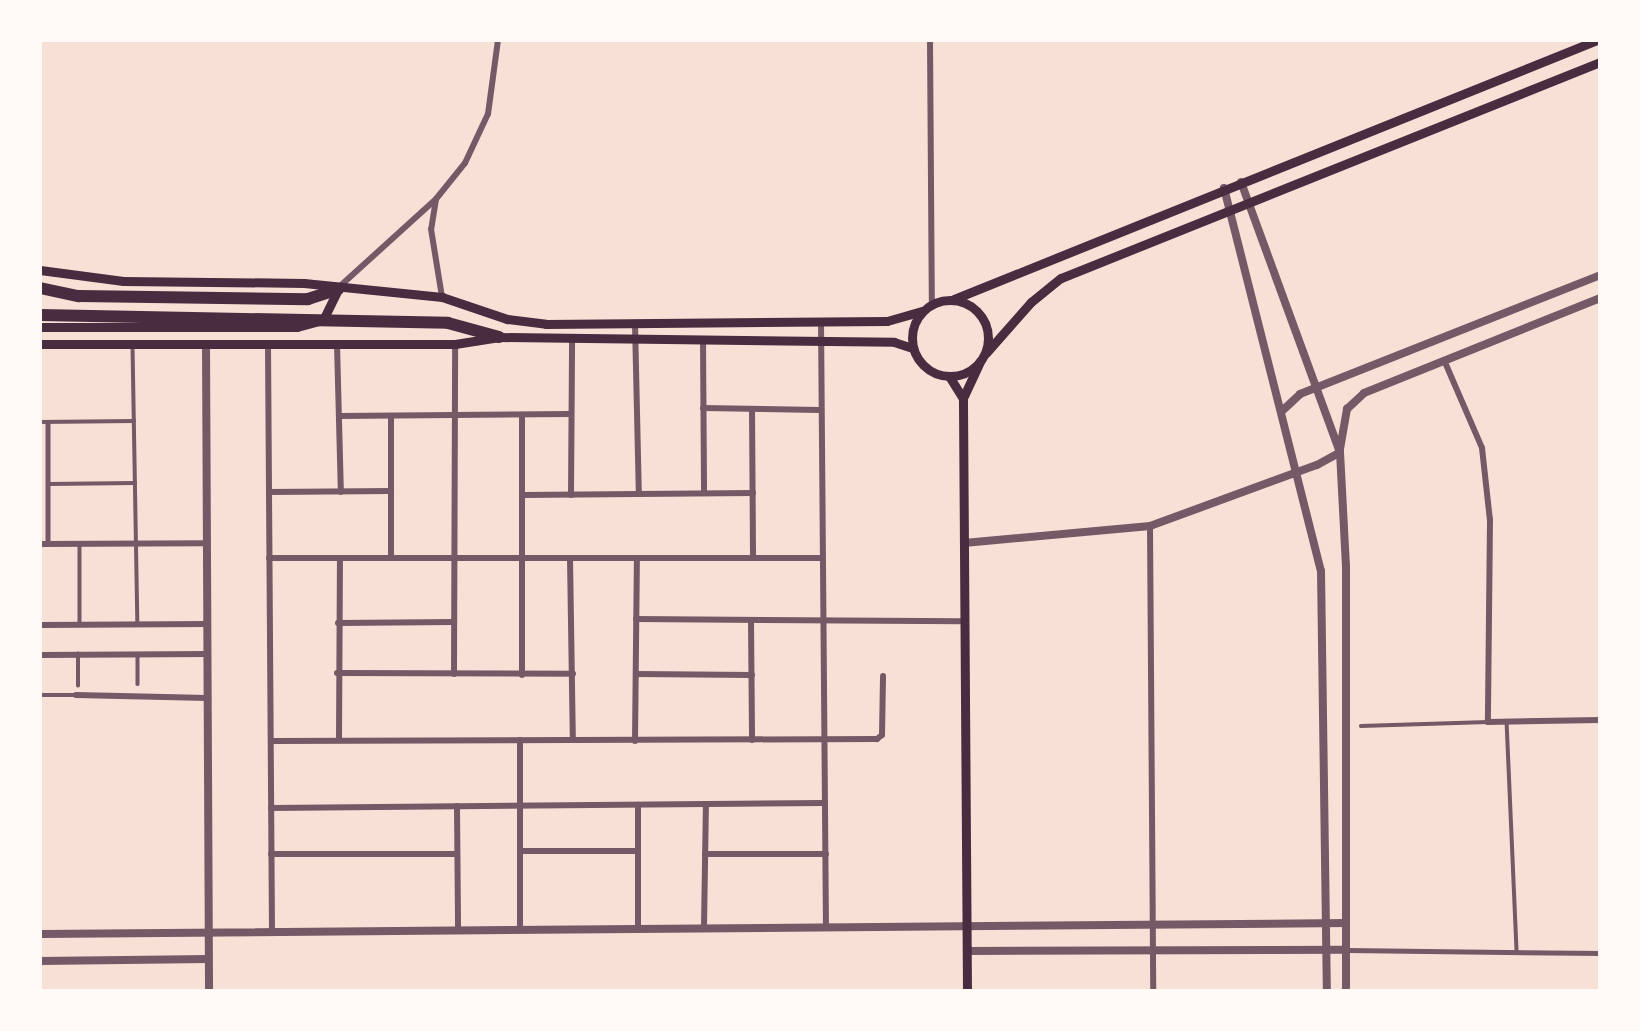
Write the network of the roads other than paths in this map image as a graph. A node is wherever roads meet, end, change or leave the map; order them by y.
1 (498, 40) edge
2 (930, 40) edge
3 (1597, 40) edge
4 (1600, 62) edge
5 (1241, 181) junction
6 (1224, 188) junction
7 (436, 199) junction
8 (1251, 202) junction
9 (1230, 211) junction
10 (40, 270) edge
11 (1600, 275) edge
12 (40, 288) edge
13 (338, 289) junction
14 (443, 297) junction
15 (1600, 298) edge
16 (954, 299) junction
17 (932, 304) junction
18 (922, 311) junction
19 (40, 315) edge
20 (323, 320) junction
21 (821, 321) junction
22 (782, 322) junction
23 (546, 324) junction
24 (635, 324) junction
25 (40, 327) edge
26 (232, 328) junction
27 (499, 337) junction
28 (545, 338) junction
29 (572, 338) junction
30 (636, 339) junction
31 (703, 340) junction
32 (782, 340) junction
33 (819, 341) junction
34 (40, 344) edge
35 (132, 344) junction
36 (206, 344) junction
37 (268, 344) junction
38 (337, 344) junction
39 (455, 344) junction
40 (913, 348) junction
41 (986, 353) junction
42 (1444, 360) junction
43 (980, 362) junction
44 (948, 376) junction
45 (1320, 387) junction
46 (963, 398) junction
47 (704, 408) junction
48 (752, 409) junction
49 (819, 410) junction
50 (1282, 411) junction
51 (570, 414) junction
52 (455, 415) junction
53 (522, 415) junction
54 (339, 416) junction
55 (391, 416) junction
56 (134, 421) junction
57 (40, 422) edge
58 (48, 422) junction
59 (1340, 452) junction
60 (1294, 472) junction
61 (135, 483) junction
62 (48, 484) junction
63 (391, 491) junction
64 (269, 492) junction
65 (341, 492) junction
66 (753, 493) junction
67 (639, 494) junction
68 (704, 494) junction
69 (523, 495) junction
70 (571, 495) junction
71 (1150, 526) junction
72 (207, 543) junction
73 (964, 543) junction
74 (44, 544) edge
75 (80, 544) junction
76 (136, 544) junction
77 (269, 558) junction
78 (340, 558) junction
79 (391, 558) junction
80 (455, 558) junction
81 (523, 558) junction
82 (570, 558) junction
83 (637, 558) junction
84 (753, 558) junction
85 (822, 558) junction
86 (636, 619) junction
87 (751, 620) junction
88 (824, 621) junction
89 (963, 621) junction
90 (453, 622) junction
91 (338, 623) junction
92 (138, 624) junction
93 (208, 624) junction
94 (40, 625) edge
95 (80, 625) junction
96 (78, 654) junction
97 (138, 654) junction
98 (208, 654) junction
99 (40, 655) edge
100 (337, 673) junction
101 (454, 674) junction
102 (573, 674) junction
103 (636, 674) junction
104 (522, 675) junction
105 (752, 675) junction
106 (883, 676) dead end
107 (138, 684) dead end
108 (78, 686) dead end
109 (40, 695) edge
110 (76, 695) joint
111 (208, 698) junction
112 (1600, 720) edge
113 (1507, 721) junction
114 (1488, 722) junction
115 (1361, 726) dead end
116 (573, 739) junction
117 (339, 740) junction
118 (520, 740) junction
119 (752, 740) junction
120 (823, 740) junction
121 (272, 741) junction
122 (635, 741) junction
123 (824, 803) junction
124 (706, 804) junction
125 (638, 805) junction
126 (457, 806) junction
127 (520, 806) junction
128 (271, 808) junction
129 (520, 850) junction
130 (638, 851) junction
131 (271, 854) junction
132 (457, 854) junction
133 (705, 854) junction
134 (826, 854) junction
135 (1154, 923) junction
136 (1326, 923) junction
137 (1346, 923) junction
138 (826, 925) junction
139 (967, 925) junction
140 (704, 927) junction
141 (638, 928) junction
142 (458, 929) junction
143 (520, 929) junction
144 (209, 931) junction
145 (272, 931) junction
146 (40, 934) edge
147 (1346, 950) junction
148 (967, 951) junction
149 (1154, 951) junction
150 (1327, 951) junction
151 (1517, 953) junction
152 (1600, 953) edge
153 (208, 959) junction
154 (40, 961) edge
155 (209, 991) edge
156 (967, 991) edge
157 (1153, 991) edge
158 (1327, 991) edge
159 (1346, 991) edge

1 - 7 street
2 - 17 street
3 - 5 main road
4 - 8 main road
5 - 6 main road
5 - 8 street
6 - 9 street
6 - 16 main road
7 - 13 street
7 - 14 street
8 - 9 main road
8 - 45 street
9 - 41 main road
9 - 50 street
10 - 13 main road
11 - 45 street
12 - 13 highway
13 - 14 main road
13 - 20 main road
14 - 23 main road
15 - 42 street
16 - 17 main road
16 - 41 main road
17 - 18 main road
18 - 21 main road
18 - 40 main road
19 - 20 highway
20 - 26 main road
20 - 27 highway
21 - 22 main road
21 - 33 street
22 - 24 main road
22 - 32 main road
23 - 24 main road
23 - 28 main road
24 - 30 street
25 - 26 main road
26 - 36 main road
27 - 28 main road
27 - 39 main road
28 - 29 main road
29 - 30 main road
29 - 51 street
30 - 31 main road
30 - 67 street
31 - 32 main road
31 - 47 street
32 - 33 main road
33 - 40 main road
33 - 49 street
34 - 35 main road
35 - 36 main road
35 - 56 lane
36 - 37 main road
36 - 72 street
37 - 38 main road
37 - 64 street
38 - 39 main road
38 - 54 street
39 - 52 street
40 - 44 main road
41 - 43 main road
42 - 59 street
42 - 114 street
43 - 44 main road
43 - 46 main road
44 - 46 main road
45 - 50 street
45 - 59 street
46 - 73 main road
47 - 48 street
47 - 68 street
48 - 49 street
48 - 66 street
49 - 85 street
50 - 60 street
51 - 53 street
51 - 70 street
52 - 53 street
52 - 55 street
52 - 80 street
53 - 69 street
54 - 55 street
54 - 65 street
55 - 63 street
56 - 58 lane
56 - 61 lane
57 - 58 lane
58 - 62 street
59 - 60 street
59 - 137 street
60 - 71 street
60 - 136 street
61 - 62 lane
61 - 76 lane
62 - 74 street
63 - 65 street
63 - 79 street
64 - 65 street
64 - 77 street
66 - 68 street
66 - 84 street
67 - 68 street
67 - 70 street
69 - 70 street
69 - 81 street
71 - 73 street
71 - 135 street
72 - 76 street
72 - 93 street
73 - 89 main road
74 - 75 street
75 - 76 street
75 - 95 lane
76 - 92 lane
77 - 78 street
77 - 121 street
78 - 79 street
78 - 91 street
79 - 80 street
80 - 81 street
80 - 90 street
81 - 82 street
81 - 104 street
82 - 83 street
82 - 102 street
83 - 84 street
83 - 86 street
84 - 85 street
85 - 88 street
86 - 87 street
86 - 103 street
87 - 88 street
87 - 105 street
88 - 89 street
88 - 120 street
89 - 139 main road
90 - 91 street
90 - 101 street
91 - 100 street
92 - 93 street
92 - 95 street
93 - 98 street
94 - 95 street
96 - 97 street
96 - 99 street
96 - 108 lane
97 - 98 street
97 - 107 lane
98 - 111 street
100 - 101 street
100 - 117 street
101 - 104 street
102 - 104 street
102 - 116 street
103 - 105 street
103 - 122 street
105 - 119 street
106 - 120 street
109 - 110 lane
110 - 111 street
111 - 144 street
112 - 113 street
113 - 114 street
113 - 151 lane
114 - 115 lane
116 - 118 street
116 - 122 street
117 - 118 street
117 - 121 street
118 - 127 street
119 - 120 street
119 - 122 street
120 - 123 street
121 - 128 street
123 - 124 street
123 - 134 street
124 - 125 street
124 - 133 street
125 - 127 street
125 - 130 street
126 - 127 street
126 - 128 street
126 - 132 street
127 - 129 street
128 - 131 street
129 - 130 street
129 - 143 street
130 - 141 street
131 - 132 street
131 - 145 street
132 - 142 street
133 - 134 street
133 - 140 street
134 - 138 street
135 - 136 street
135 - 139 street
135 - 149 street
136 - 137 street
136 - 150 street
137 - 147 street
138 - 139 street
138 - 140 street
139 - 148 main road
140 - 141 street
141 - 143 street
142 - 143 street
142 - 145 street
144 - 145 street
144 - 146 street
144 - 153 street
147 - 150 street
147 - 151 street
147 - 159 street
148 - 149 street
148 - 156 main road
149 - 150 street
149 - 157 street
150 - 158 street
151 - 152 street
153 - 154 street
153 - 155 street

